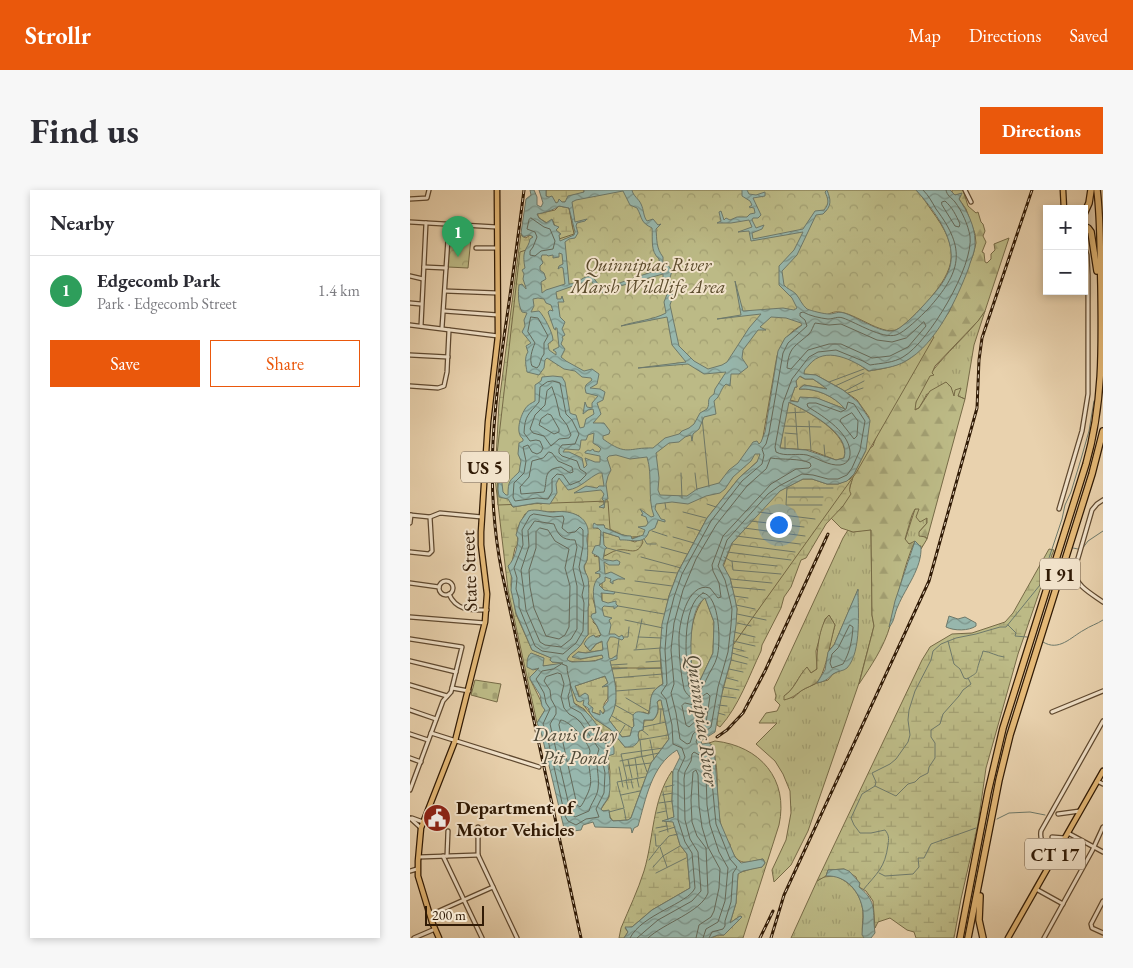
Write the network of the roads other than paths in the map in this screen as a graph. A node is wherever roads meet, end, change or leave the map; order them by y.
1 (429, 190) edge
2 (497, 190) edge
3 (965, 190) edge
4 (1063, 190) edge
5 (1091, 190) edge
6 (1097, 190) edge
7 (410, 199) edge
8 (971, 202) dead end
9 (1064, 205) edge
10 (1088, 205) edge
11 (410, 222) edge
12 (426, 223) junction
13 (449, 224) junction
14 (497, 227) junction
15 (1088, 228) edge
16 (476, 248) dead end
17 (497, 248) junction
18 (1086, 250) edge
19 (424, 267) junction
20 (446, 268) junction
21 (410, 276) edge
22 (423, 279) junction
23 (445, 291) junction
24 (498, 293) junction
25 (1101, 296) junction
26 (410, 303) edge
27 (421, 304) junction
28 (444, 311) junction
29 (498, 315) junction
30 (410, 325) edge
31 (421, 326) junction
32 (442, 328) junction
33 (449, 330) junction
34 (498, 336) junction
35 (410, 355) edge
36 (448, 357) junction
37 (410, 386) edge
38 (1103, 431) edge
39 (1103, 500) edge
40 (1059, 509) dead end
41 (410, 515) edge
42 (430, 517) junction
43 (482, 517) junction
44 (410, 523) edge
45 (410, 552) edge
46 (410, 583) edge
47 (440, 587) junction
48 (450, 594) junction
49 (1103, 602) edge
50 (487, 610) junction
51 (410, 617) edge
52 (485, 624) junction
53 (410, 639) edge
54 (410, 661) edge
55 (456, 672) junction
56 (410, 685) edge
57 (452, 688) junction
58 (469, 691) junction
59 (1103, 691) edge
60 (447, 696) junction
61 (410, 710) edge
62 (1052, 712) dead end
63 (436, 719) junction
64 (1103, 721) edge
65 (432, 733) junction
66 (410, 734) edge
67 (428, 740) junction
68 (455, 741) junction
69 (410, 758) edge
70 (421, 762) junction
71 (539, 767) dead end
72 (1103, 771) edge
73 (1097, 781) junction
74 (1103, 784) edge
75 (410, 789) edge
76 (1080, 811) junction
77 (1058, 814) dead end
78 (410, 818) edge
79 (423, 822) junction
80 (478, 827) dead end
81 (1103, 827) edge
82 (421, 828) junction
83 (448, 831) dead end
84 (1066, 836) junction
85 (1052, 837) dead end
86 (1093, 847) junction
87 (1057, 852) junction
88 (1103, 852) edge
89 (478, 855) junction
90 (445, 856) junction
91 (418, 857) junction
92 (418, 870) junction
93 (410, 871) edge
94 (981, 872) junction
95 (493, 887) junction
96 (1036, 888) junction
97 (464, 900) junction
98 (1103, 901) edge
99 (1063, 904) junction
100 (430, 915) junction
101 (435, 929) junction
102 (1103, 933) edge
103 (414, 938) edge
104 (439, 938) edge
105 (482, 938) edge
106 (517, 938) edge
107 (960, 938) edge
108 (968, 938) edge
109 (982, 938) edge
110 (1008, 938) edge
111 (1044, 938) edge

1 - 7 street
2 - 14 main road, State Street / US 5
3 - 8 street
4 - 9 main road
5 - 10 highway
6 - 25 highway, I 91
11 - 12 street
12 - 13 street
12 - 19 street
13 - 14 street
13 - 20 street
14 - 17 main road, State Street / US 5
15 - 25 highway
16 - 17 street
17 - 24 main road, State Street / US 5
18 - 40 street
19 - 20 street
19 - 22 street
20 - 23 street
21 - 22 street
22 - 27 street
23 - 24 street
23 - 28 street
24 - 29 main road, State Street / US 5
25 - 107 highway, I 91
26 - 27 street
27 - 31 street
28 - 29 street
28 - 32 street
29 - 34 main road, State Street / US 5
30 - 31 street
31 - 32 street
32 - 33 street
33 - 34 street
33 - 36 street
34 - 43 main road, State Street / US 5
35 - 36 street
36 - 37 street
38 - 94 highway, I 91
39 - 49 street
41 - 42 street
41 - 44 street
42 - 43 street
42 - 45 street
43 - 50 main road, State Street / US 5
46 - 47 street
47 - 48 street
47 - 48 street
48 - 50 street
50 - 52 main road, State Street / US 5
51 - 52 street
52 - 58 main road, State Street / US 5
53 - 55 street
54 - 55 street
55 - 57 street
56 - 60 street
57 - 58 street
57 - 60 street
58 - 68 main road, State Street / US 5
59 - 62 street
60 - 63 street
61 - 63 street
63 - 65 street
64 - 87 street
65 - 67 street
65 - 68 street
66 - 67 street
67 - 70 street
68 - 71 street
68 - 79 main road, State Street / US 5
69 - 70 street
70 - 75 street
72 - 73 main road, CT 17
73 - 74 street
73 - 76 main road, CT 17
76 - 77 street
76 - 84 main road, CT 17
78 - 79 street
78 - 82 street
79 - 82 main road, State Street / US 5
80 - 89 street
81 - 86 street
82 - 91 main road, State Street / US 5
83 - 90 street
84 - 85 street
84 - 86 street
84 - 87 main road, CT 17
86 - 88 street
86 - 99 street
87 - 96 main road, CT 17
89 - 90 street
89 - 95 street
90 - 91 street
90 - 97 street
91 - 92 main road, State Street / US 5
92 - 93 street
92 - 100 main road, State Street / US 5
94 - 108 highway, I 91
94 - 109 highway
95 - 97 street
95 - 106 street
96 - 99 street
96 - 110 main road, CT 17
97 - 100 street
97 - 105 street
98 - 102 street
99 - 111 street
100 - 101 main road, State Street / US 5
101 - 103 street
101 - 104 main road, State Street / US 5

